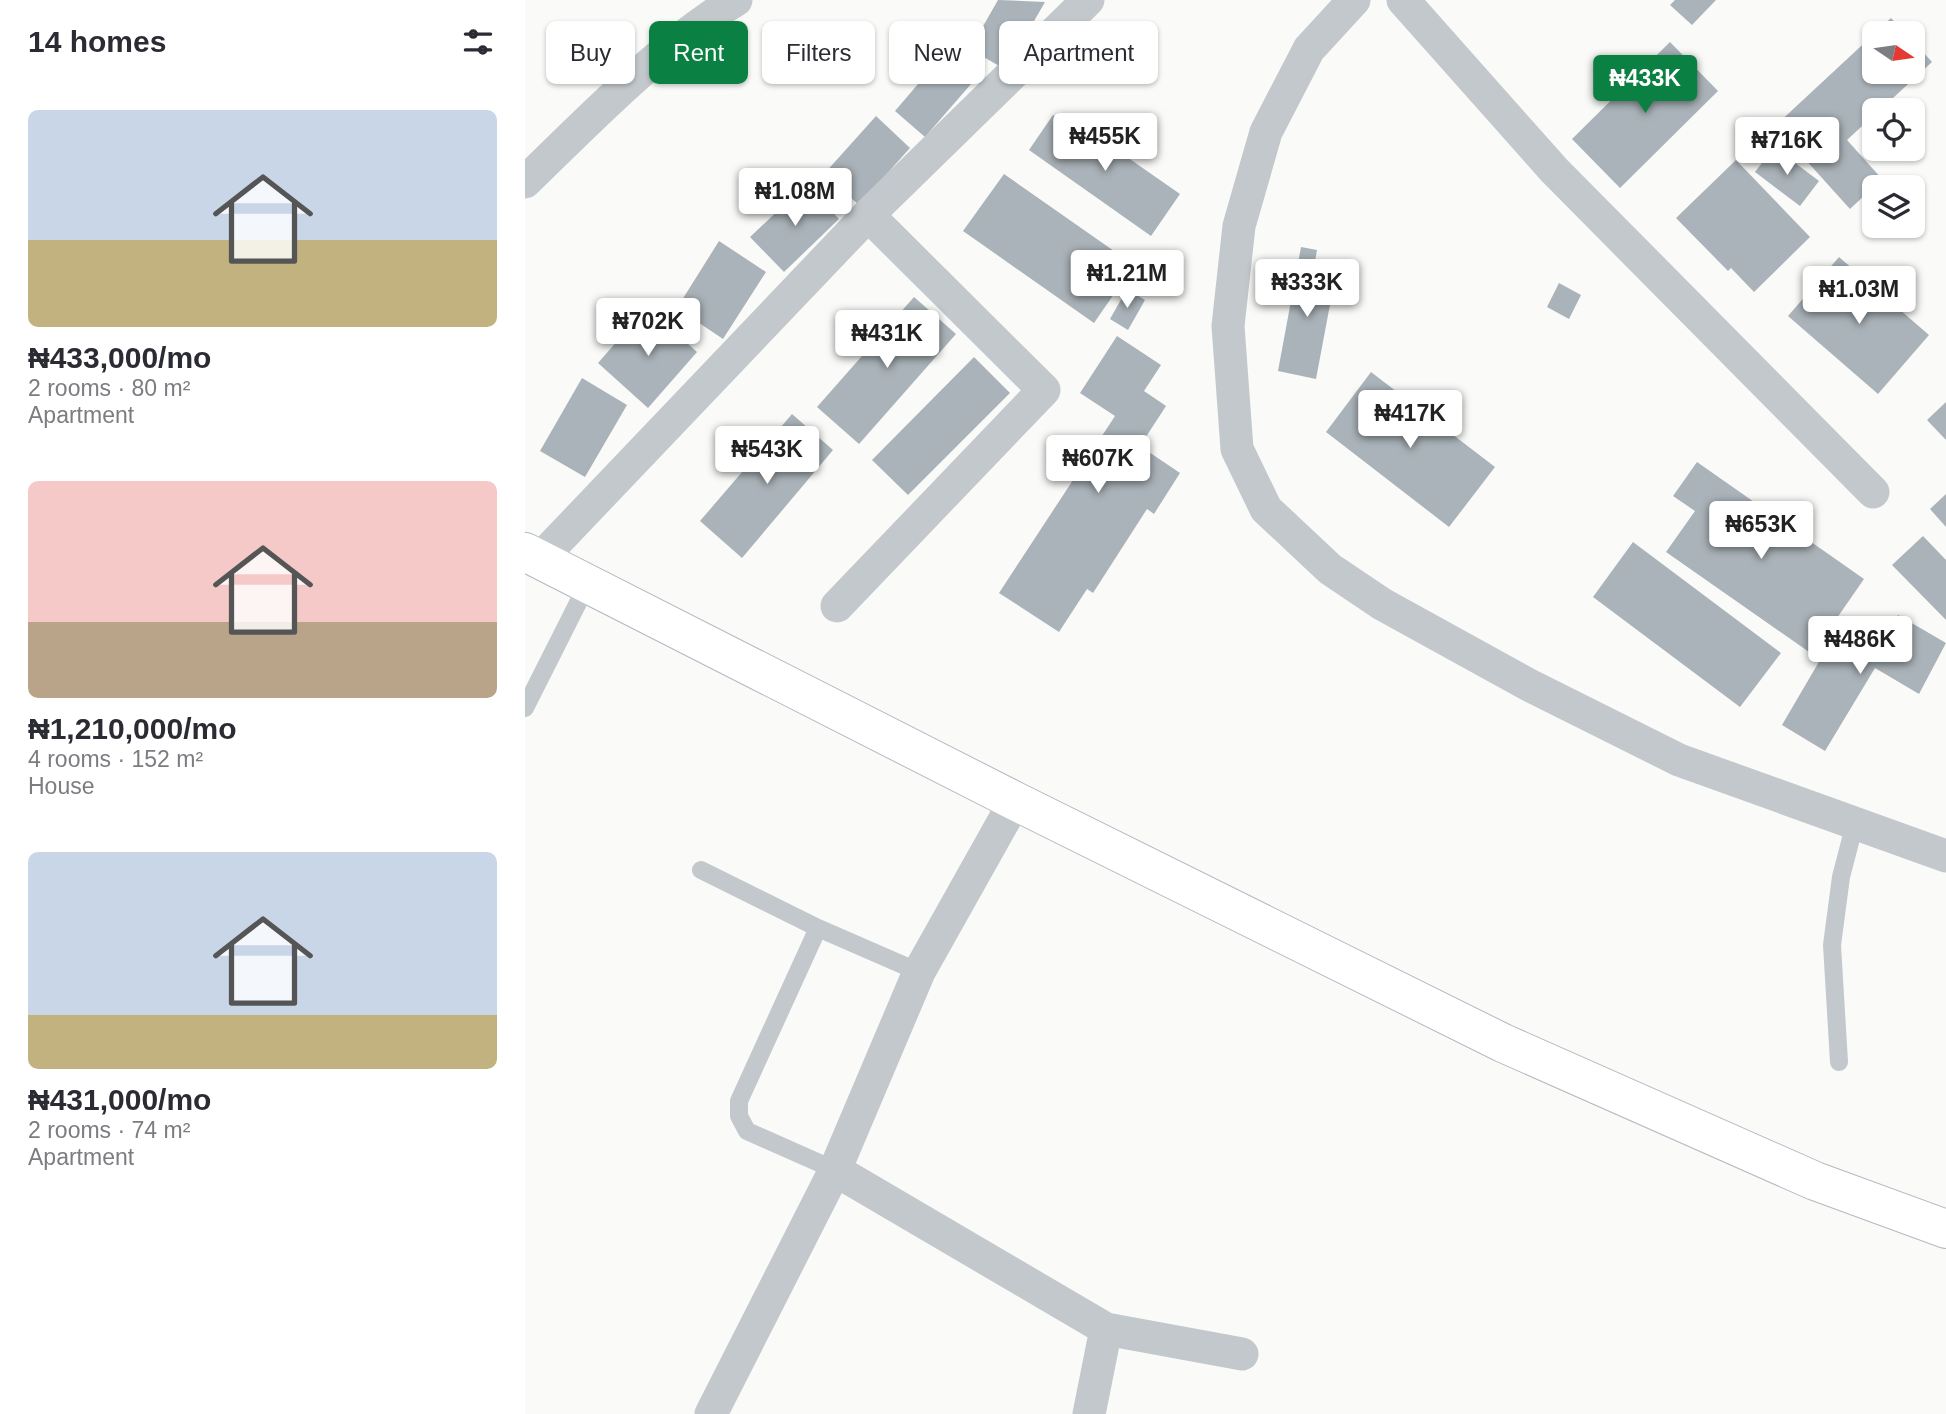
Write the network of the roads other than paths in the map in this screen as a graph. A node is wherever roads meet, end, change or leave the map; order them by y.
1 (736, 0) edge
2 (1088, 0) edge
3 (1354, 0) edge
4 (1403, 0) edge
5 (525, 182) edge
6 (868, 215) junction
7 (1873, 492) dead end
8 (532, 555) edge
9 (586, 585) junction
10 (837, 606) dead end
11 (525, 708) edge
12 (1015, 801) junction
13 (1856, 823) junction
14 (1946, 856) edge
15 (701, 870) dead end
16 (818, 928) junction
17 (919, 972) junction
18 (1839, 1062) dead end
19 (835, 1170) junction
20 (1946, 1229) edge
21 (1106, 1329) junction
22 (1242, 1354) dead end
23 (711, 1414) edge
24 (1089, 1414) edge

1 - 5 street
2 - 6 street
3 - 13 street
4 - 7 street
6 - 8 street
6 - 10 street
8 - 9 street
9 - 11 lane
9 - 12 street
12 - 17 street
12 - 20 street
13 - 14 street
13 - 18 lane
15 - 16 lane
16 - 17 lane
16 - 19 lane
17 - 19 street
19 - 21 street
19 - 23 street
21 - 22 street
21 - 24 street

